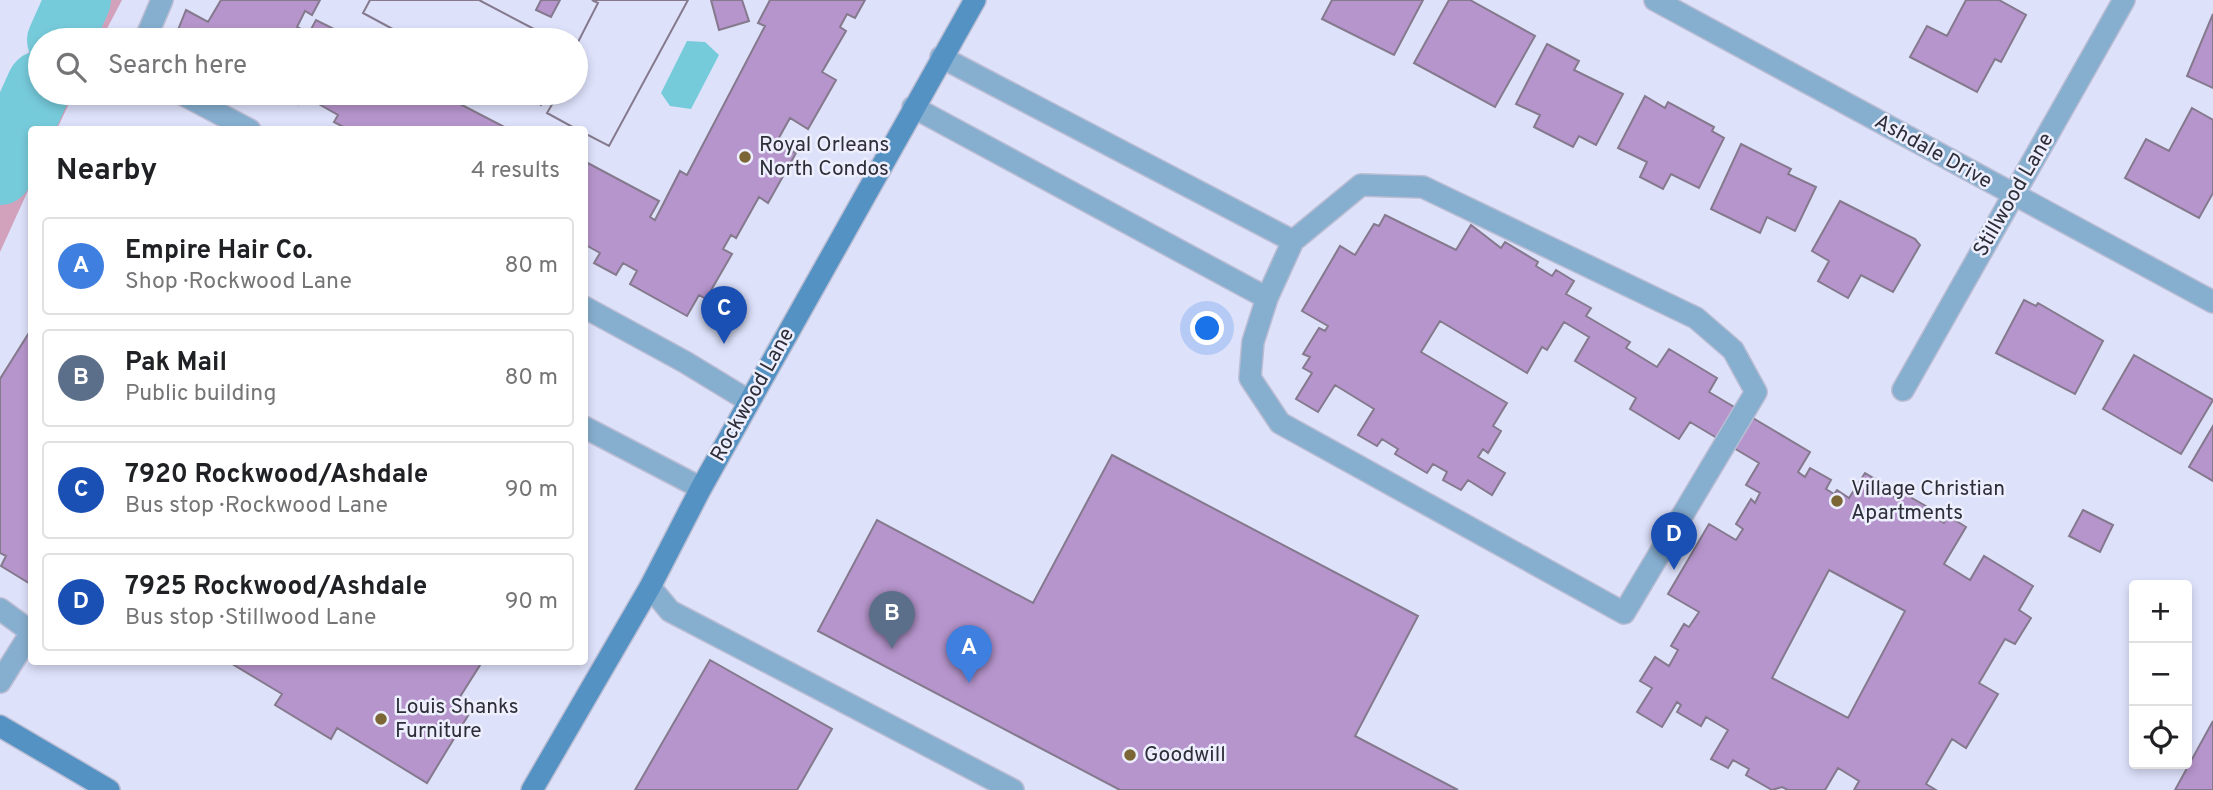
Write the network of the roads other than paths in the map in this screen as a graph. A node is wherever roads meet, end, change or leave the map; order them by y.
1 (163, 0) edge
2 (975, 0) edge
3 (1655, 0) edge
4 (2124, 0) edge
5 (150, 28) edge
6 (941, 57) junction
7 (203, 105) edge
8 (913, 107) junction
9 (242, 126) edge
10 (2014, 196) junction
11 (1293, 241) junction
12 (1267, 298) junction
13 (2213, 302) edge
14 (588, 309) edge
15 (1903, 390) dead end
16 (749, 401) junction
17 (588, 428) edge
18 (701, 488) junction
19 (650, 587) junction
20 (0, 609) edge
21 (28, 629) edge
22 (28, 636) edge
23 (0, 682) edge
24 (0, 726) edge
25 (110, 790) edge
26 (532, 790) edge
27 (1013, 790) edge

1 - 5 street
2 - 6 street, Rockwood Lane
3 - 10 street, Ashdale Drive
4 - 10 street, Stillwood Lane
6 - 8 street, Rockwood Lane
6 - 11 street
7 - 9 street
8 - 12 street
8 - 16 street, Rockwood Lane
10 - 13 street, Ashdale Drive
10 - 15 street, Stillwood Lane
11 - 12 street
11 - 12 street
14 - 16 street
16 - 18 street, Rockwood Lane
17 - 18 street
18 - 19 street, Rockwood Lane
19 - 26 street, Rockwood Lane
19 - 27 street
20 - 21 street
22 - 23 street
24 - 25 street

